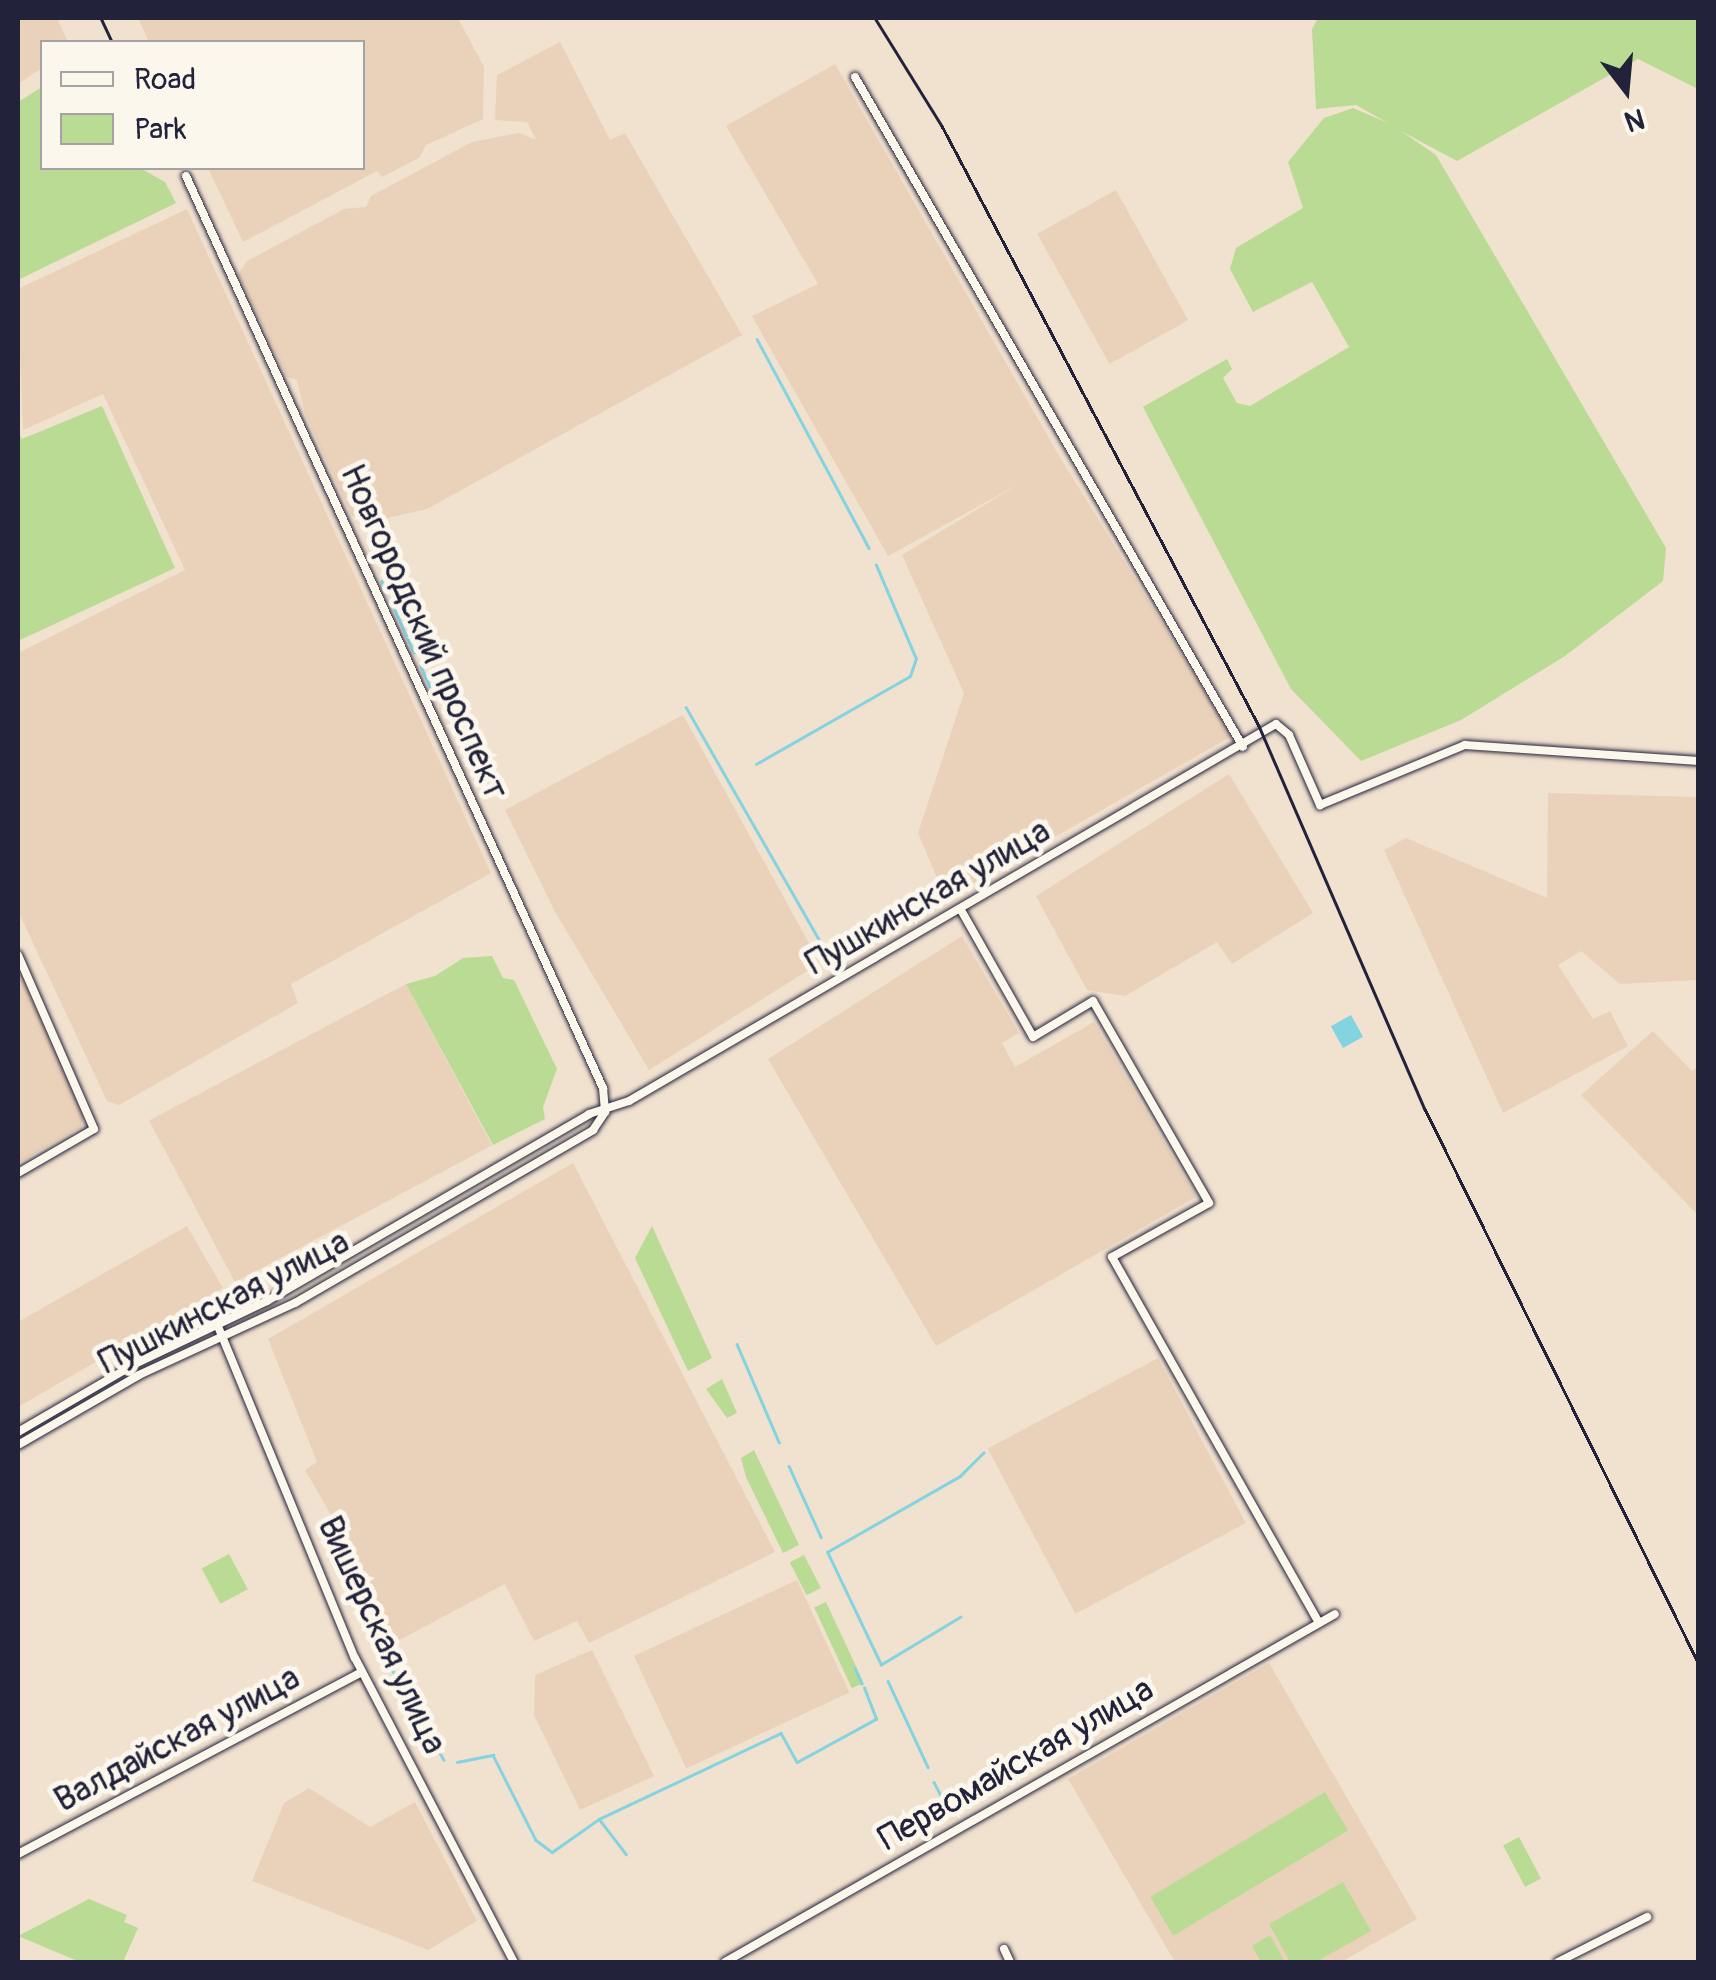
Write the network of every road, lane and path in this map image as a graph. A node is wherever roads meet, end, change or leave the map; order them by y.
1 (855, 77) dead end
2 (186, 176) dead end
3 (1243, 747) junction
4 (1698, 761) edge
5 (961, 910) junction
6 (18, 955) edge
7 (605, 1112) junction
8 (18, 1173) edge
9 (217, 1324) junction
10 (224, 1336) junction
11 (18, 1432) edge
12 (18, 1445) edge
13 (1335, 1614) dead end
14 (1319, 1624) junction
15 (362, 1672) junction
16 (18, 1854) edge
17 (1647, 1918) dead end
18 (1004, 1949) dead end
19 (514, 1962) edge
20 (724, 1962) edge
21 (1010, 1962) edge
22 (1558, 1962) edge

1 - 3 street
2 - 7 street, Новгородский проспект
3 - 4 street, Пушкинская улица
3 - 5 street, Пушкинская улица
5 - 7 street, Пушкинская улица
5 - 14 street
6 - 8 street
7 - 9 street, Пушкинская улица
7 - 10 street, Пушкинская улица
9 - 10 street, Вишерская улица
9 - 11 street, Пушкинская улица
10 - 12 street, Пушкинская улица
10 - 15 street, Вишерская улица
13 - 14 street, Первомайская улица
14 - 20 street, Первомайская улица
15 - 16 street, Валдайская улица
15 - 19 street, Вишерская улица
17 - 22 street
18 - 21 street

